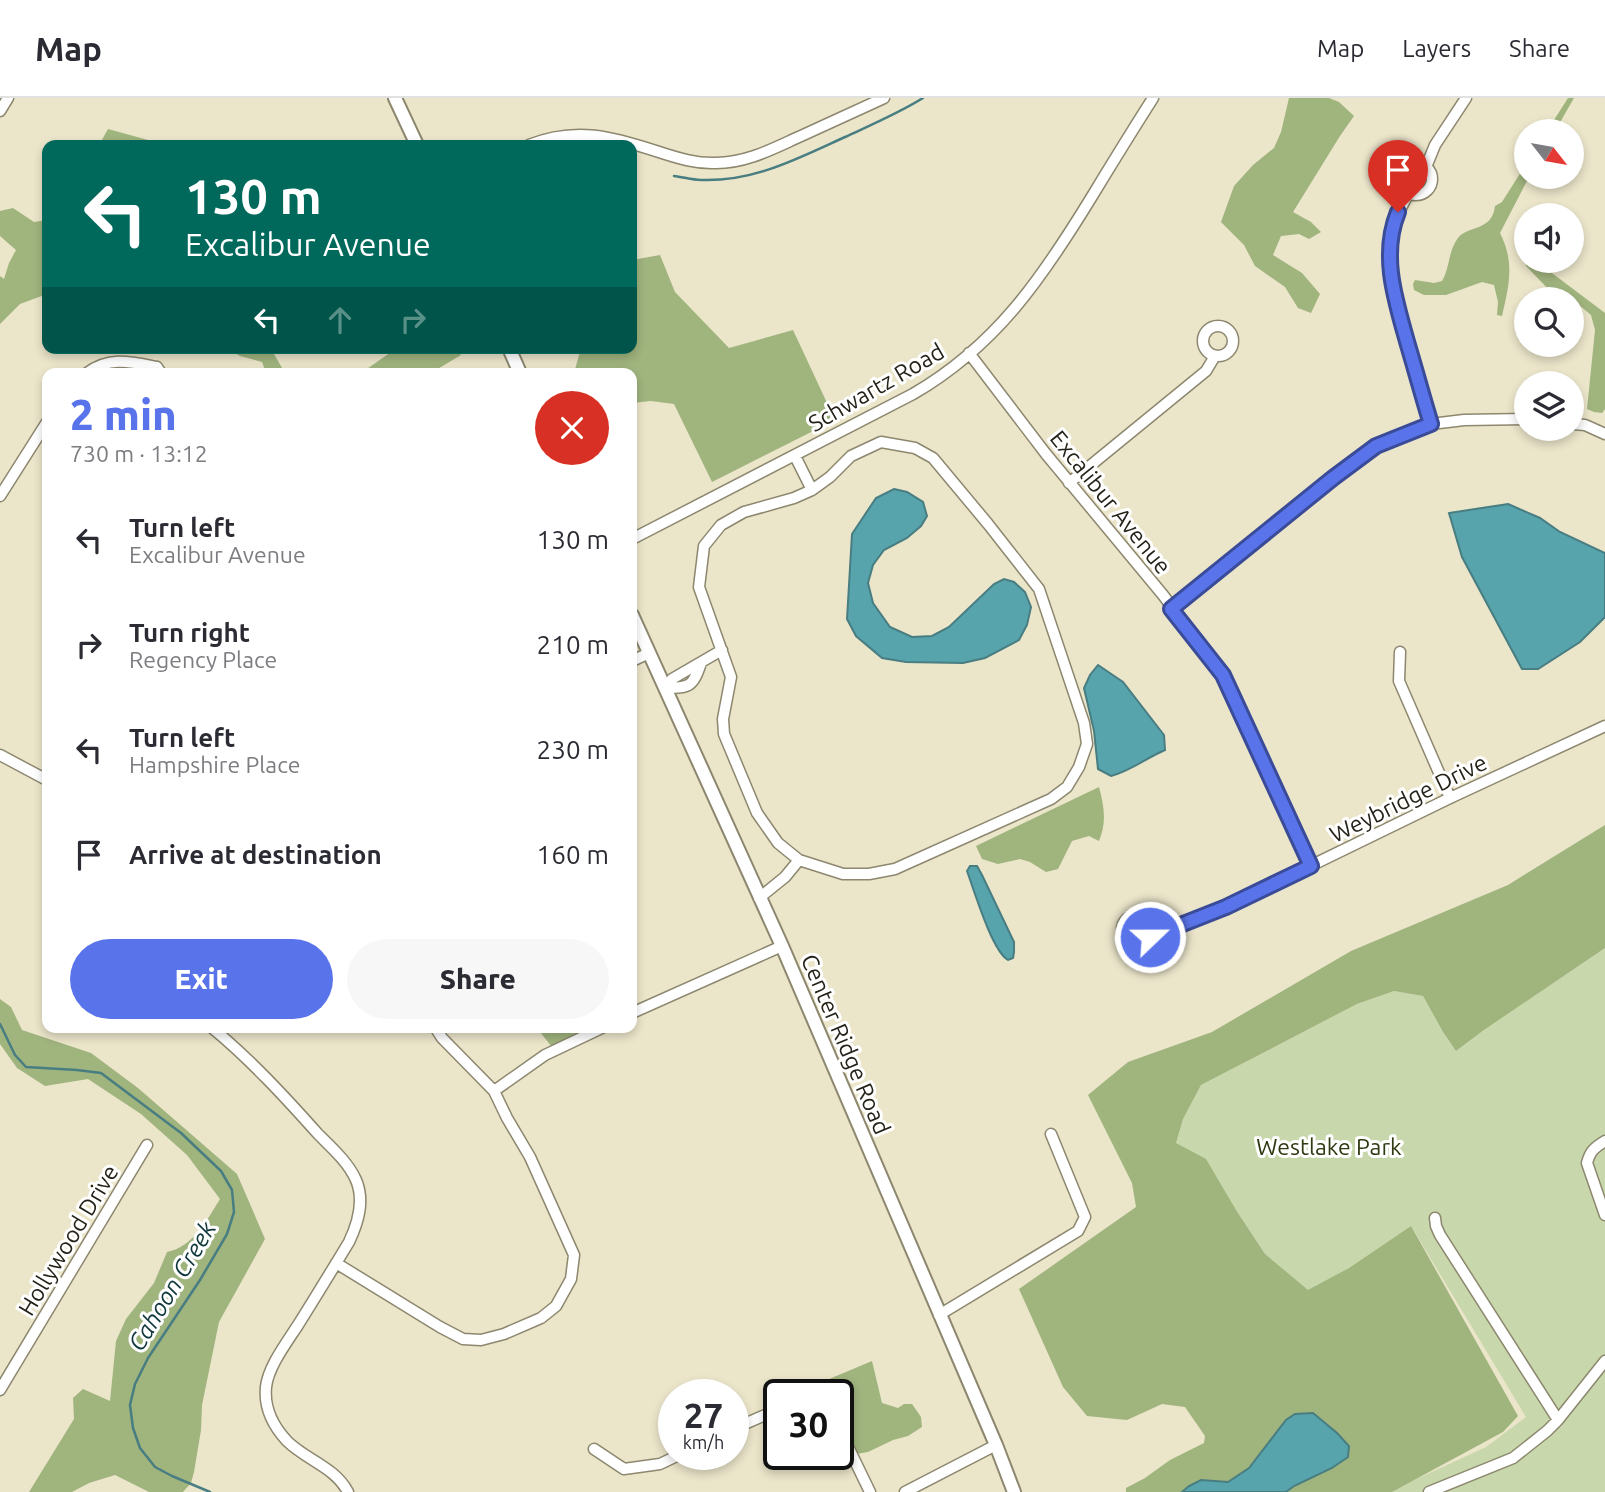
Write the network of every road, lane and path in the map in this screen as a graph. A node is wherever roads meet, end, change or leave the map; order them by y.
1 (8, 98) edge
2 (395, 98) edge
3 (884, 98) edge
4 (1153, 98) edge
5 (1466, 98) edge
6 (0, 111) edge
7 (414, 140) edge
8 (545, 140) edge
9 (620, 140) edge
10 (637, 145) edge
11 (1426, 167) junction
12 (1409, 194) junction
13 (969, 353) junction
14 (1215, 356) dead end
15 (93, 368) edge
16 (158, 368) edge
17 (1514, 419) edge
18 (1431, 424) junction
19 (1584, 425) edge
20 (42, 430) edge
21 (1605, 434) edge
22 (795, 456) junction
23 (1069, 483) junction
24 (812, 490) junction
25 (0, 496) edge
26 (637, 536) edge
27 (1171, 609) junction
28 (637, 626) edge
29 (722, 650) junction
30 (1400, 652) dead end
31 (649, 653) junction
32 (637, 659) edge
33 (665, 688) junction
34 (1605, 726) edge
35 (0, 755) edge
36 (42, 777) edge
37 (1450, 798) junction
38 (799, 860) junction
39 (1311, 866) junction
40 (759, 898) junction
41 (1150, 937) dead end
42 (782, 946) junction
43 (637, 1011) edge
44 (218, 1033) edge
45 (439, 1033) edge
46 (591, 1033) edge
47 (494, 1091) junction
48 (1051, 1134) dead end
49 (1605, 1141) edge
50 (147, 1145) dead end
51 (1605, 1215) edge
52 (1435, 1218) dead end
53 (336, 1263) junction
54 (939, 1315) junction
55 (1605, 1361) edge
56 (0, 1390) edge
57 (1558, 1420) junction
58 (996, 1445) junction
59 (594, 1449) dead end
60 (854, 1459) edge
61 (658, 1464) edge
62 (348, 1492) edge
63 (870, 1492) edge
64 (905, 1492) edge
65 (1014, 1492) edge
66 (1429, 1492) edge

1 - 6 street
2 - 7 main road
3 - 10 street
4 - 13 street, Schwartz Road
5 - 11 street
8 - 9 street
11 - 12 street
11 - 12 street
12 - 18 street
13 - 22 street, Schwartz Road
13 - 23 street, Excalibur Avenue
14 - 23 street
15 - 16 street
17 - 18 street
18 - 27 street
19 - 21 street
20 - 25 street
22 - 24 street
22 - 26 street, Schwartz Road
23 - 27 street, Excalibur Avenue
24 - 29 street
24 - 38 street
27 - 39 street, Excalibur Avenue
28 - 31 main road, Center Ridge Road
29 - 33 street
29 - 38 street
30 - 37 street
31 - 32 street
31 - 33 main road, Center Ridge Road
33 - 40 main road, Center Ridge Road
34 - 37 street, Weybridge Drive
35 - 36 street
37 - 39 street, Weybridge Drive
38 - 40 street
39 - 41 street, Weybridge Drive
40 - 42 main road, Center Ridge Road
42 - 43 street
42 - 54 main road, Center Ridge Road
44 - 53 street
45 - 47 street
46 - 47 street
47 - 53 street
48 - 54 street
49 - 51 street
50 - 56 street, Hollywood Drive
52 - 57 street
53 - 62 street
54 - 58 main road, Center Ridge Road
55 - 57 street
57 - 66 street
58 - 64 street
58 - 65 main road, Center Ridge Road
59 - 61 street
60 - 63 street

